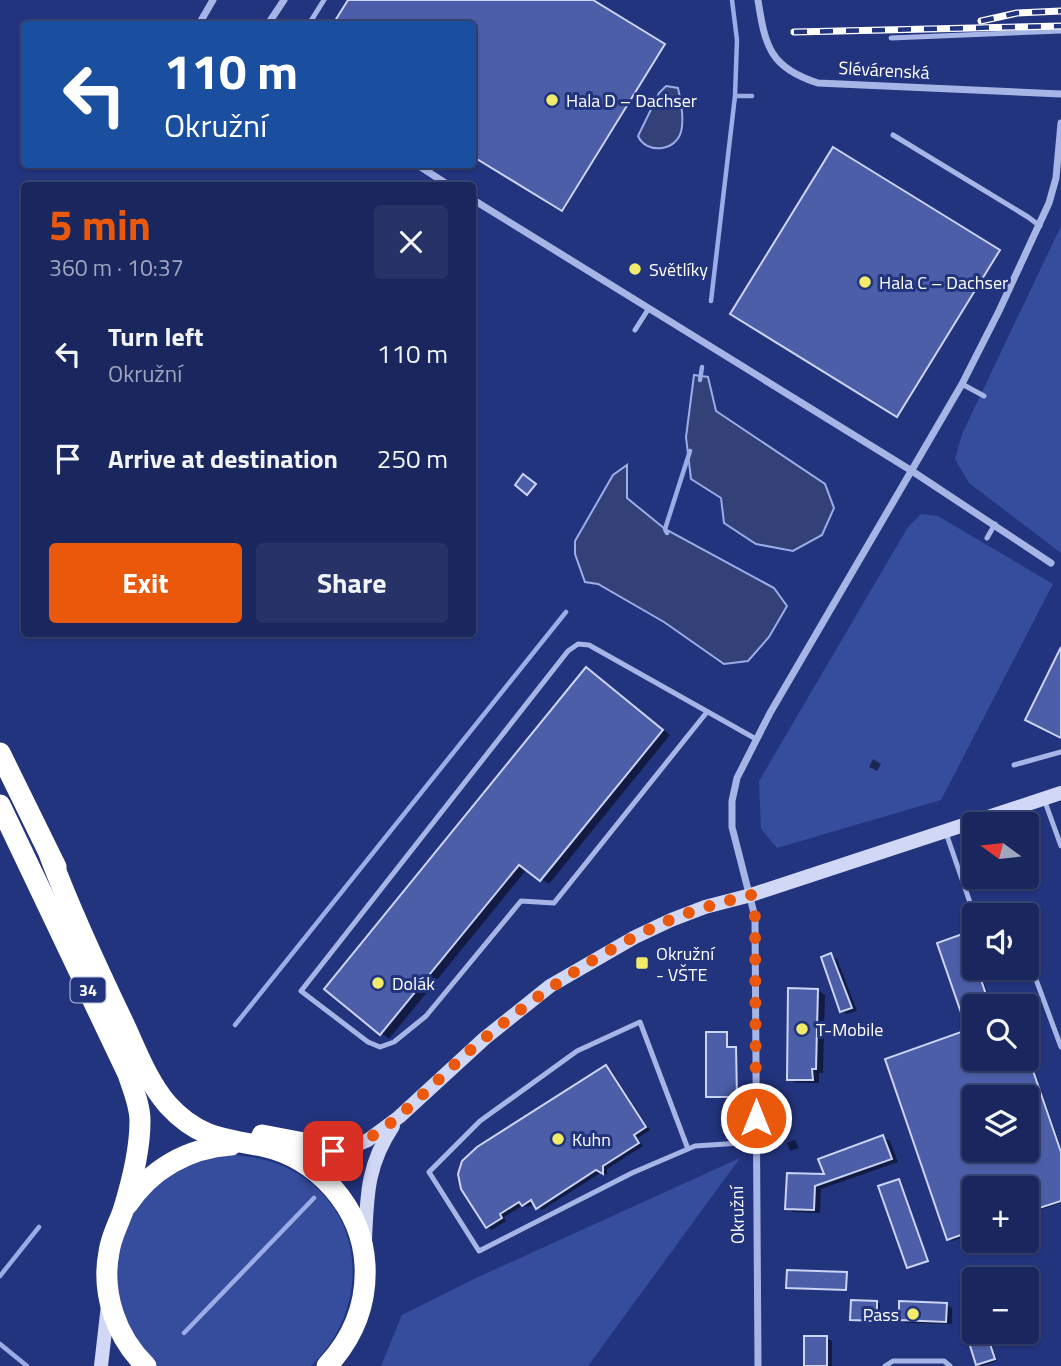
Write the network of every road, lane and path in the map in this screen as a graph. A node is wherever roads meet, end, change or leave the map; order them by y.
1 (213, 0) edge
2 (284, 0) edge
3 (324, 0) edge
4 (758, 0) edge
5 (201, 21) edge
6 (270, 21) edge
7 (311, 21) edge
8 (1061, 31) edge
9 (891, 38) dead end
10 (1061, 94) edge
11 (1061, 123) edge
12 (893, 135) dead end
13 (422, 168) edge
14 (444, 182) edge
15 (476, 201) edge
16 (1040, 226) junction
17 (649, 309) junction
18 (635, 330) dead end
19 (962, 384) junction
20 (984, 396) dead end
21 (912, 471) junction
22 (995, 524) junction
23 (987, 538) dead end
24 (1051, 563) dead end
25 (707, 712) junction
26 (756, 740) junction
27 (1061, 752) edge
28 (0, 753) edge
29 (1014, 765) dead end
30 (1061, 793) edge
31 (1044, 799) junction
32 (0, 805) edge
33 (944, 830) junction
34 (1061, 846) edge
35 (50, 856) junction
36 (751, 895) junction
37 (970, 903) edge
38 (1036, 980) edge
39 (1061, 1047) edge
40 (438, 1079) junction
41 (399, 1117) junction
42 (333, 1142) joint
43 (756, 1142) junction
44 (239, 1144) junction
45 (688, 1149) junction
46 (291, 1157) junction
47 (122, 1213) junction
48 (365, 1255) junction
49 (109, 1296) junction
50 (350, 1336) junction
51 (101, 1366) edge
52 (146, 1366) edge
53 (327, 1366) edge
54 (342, 1366) edge
55 (758, 1366) edge
56 (885, 1366) edge
57 (950, 1366) edge

1 - 5 street
2 - 6 street
3 - 7 lane
4 - 10 street, Slévárenská
8 - 9 lane
11 - 16 street, Okružní
12 - 16 lane
13 - 14 street
15 - 17 street
16 - 19 street, Okružní
17 - 18 lane
17 - 21 street
19 - 20 lane
19 - 21 street, Okružní
21 - 22 street
21 - 26 street, Okružní
22 - 23 lane
22 - 24 street
25 - 25 lane
25 - 26 lane
26 - 36 street, Okružní
27 - 29 lane
28 - 35 highway
30 - 31 main road
31 - 33 main road
31 - 34 lane
32 - 47 highway, 34
33 - 36 main road
33 - 37 lane
35 - 42 highway
35 - 44 highway
36 - 40 main road
36 - 43 street, Okružní
38 - 39 lane
40 - 41 main road
40 - 42 main road
41 - 46 main road
41 - 48 main road
43 - 45 lane
43 - 55 street, Okružní
44 - 46 highway, 34
44 - 47 highway, 34
45 - 45 lane
46 - 48 highway, 34
47 - 49 highway, 34
48 - 50 highway, 34
49 - 51 main road
49 - 52 highway, 34
50 - 53 highway, 34
50 - 54 highway, 34
56 - 57 lane

